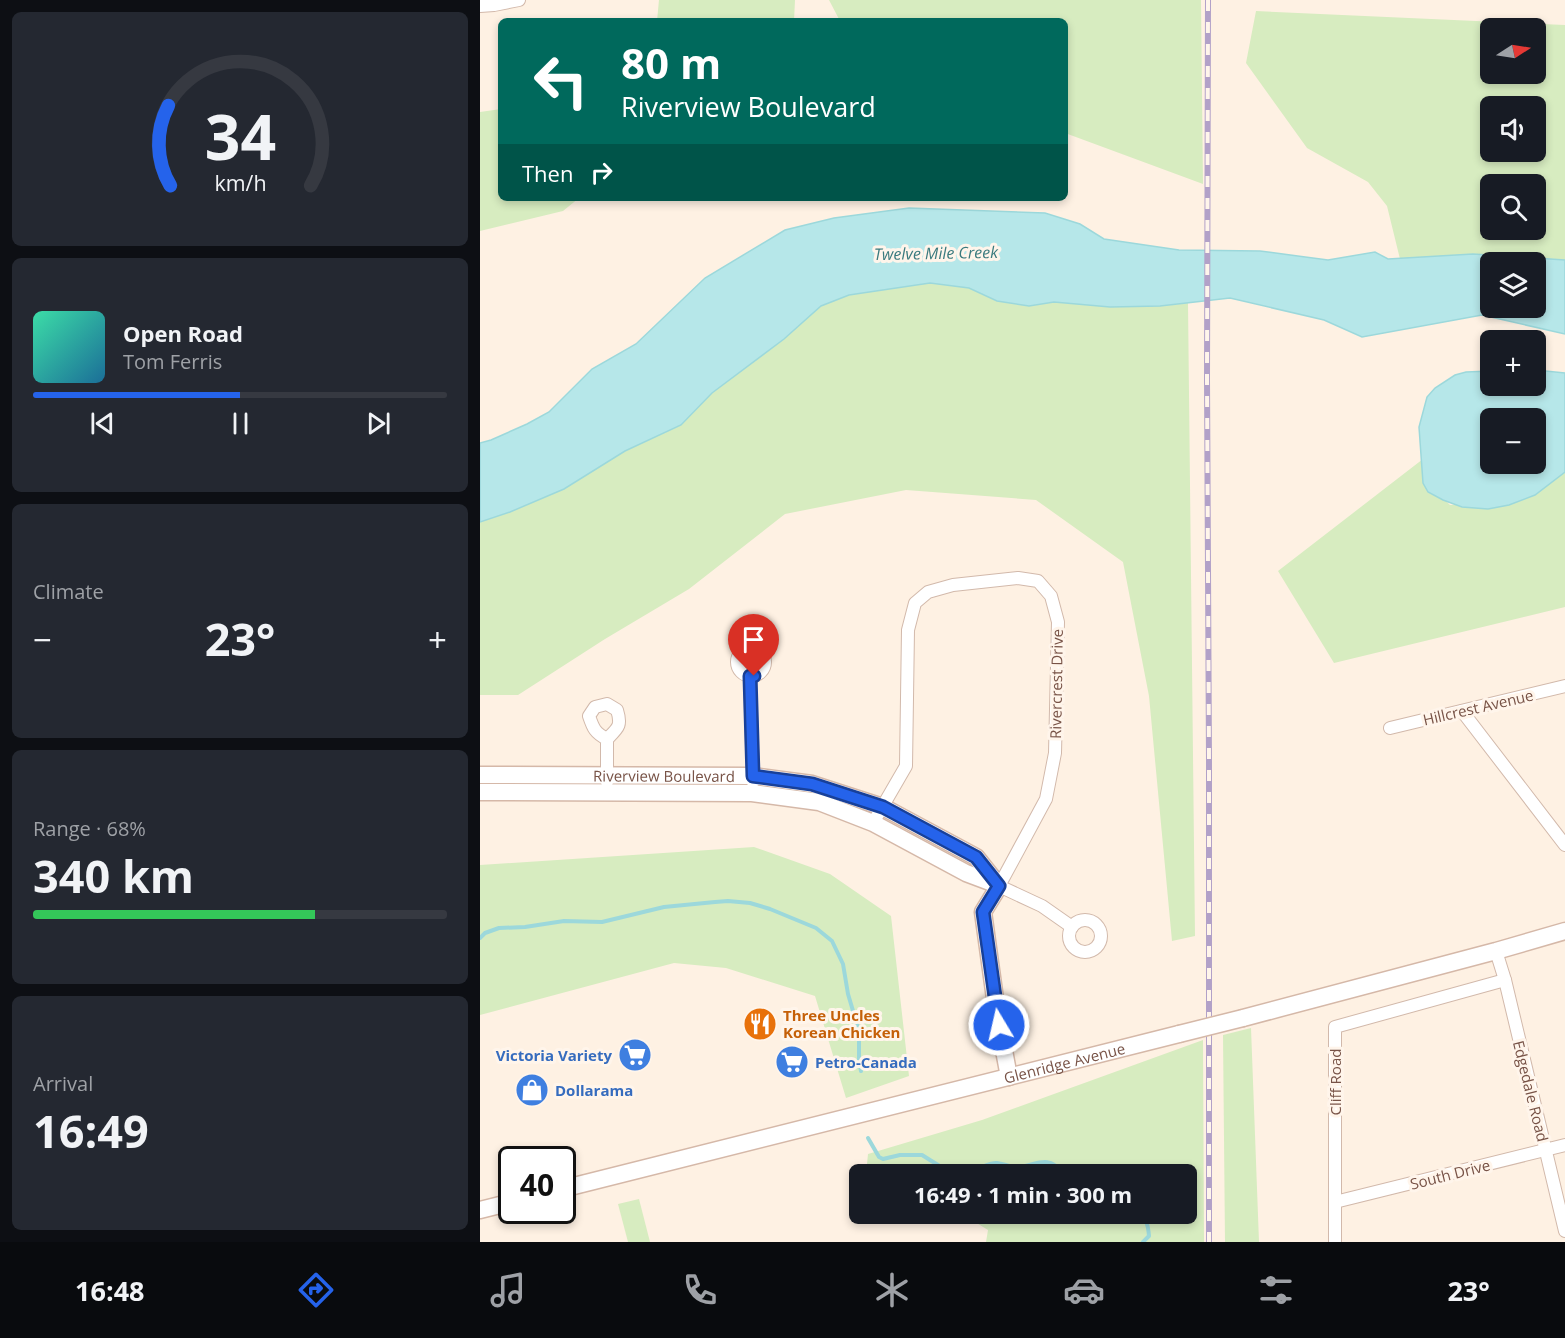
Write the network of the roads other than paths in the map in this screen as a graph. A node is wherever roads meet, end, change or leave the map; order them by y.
1 (519, 0) edge
2 (494, 2) edge
3 (480, 6) edge
4 (750, 676) dead end
5 (1565, 686) edge
6 (1462, 711) junction
7 (1390, 728) dead end
8 (607, 739) dead end
9 (480, 775) edge
10 (607, 784) junction
11 (753, 784) junction
12 (480, 792) edge
13 (883, 807) junction
14 (873, 823) junction
15 (1565, 845) edge
16 (999, 886) junction
17 (1072, 927) dead end
18 (1565, 931) edge
19 (1496, 951) junction
20 (1505, 980) junction
21 (1009, 1077) junction
22 (1565, 1145) edge
23 (1546, 1150) junction
24 (576, 1185) edge
25 (1335, 1202) junction
26 (498, 1206) edge
27 (480, 1210) edge
28 (1565, 1231) edge
29 (1335, 1242) edge

1 - 2 street
2 - 3 street
4 - 11 street
5 - 6 street, Hillcrest Avenue
6 - 7 street, Hillcrest Avenue
6 - 15 street
8 - 10 street
9 - 10 street, Riverview Boulevard
10 - 11 street, Riverview Boulevard
10 - 12 street, Riverview Boulevard
11 - 13 street, Riverview Boulevard
11 - 14 street, Riverview Boulevard
13 - 14 street, Rivercrest Drive
13 - 16 street, Riverview Boulevard
13 - 16 street, Rivercrest Drive
14 - 16 street, Riverview Boulevard
16 - 17 street
16 - 21 street
18 - 19 street, Glenridge Avenue
19 - 20 street, Edgedale Road
19 - 21 street, Glenridge Avenue, bridge
20 - 23 street, Edgedale Road
20 - 25 street, Cliff Road
21 - 24 street, Glenridge Avenue
22 - 23 street, South Drive
23 - 25 street, South Drive
23 - 28 street, Edgedale Road
25 - 29 street, Cliff Road
26 - 27 street

